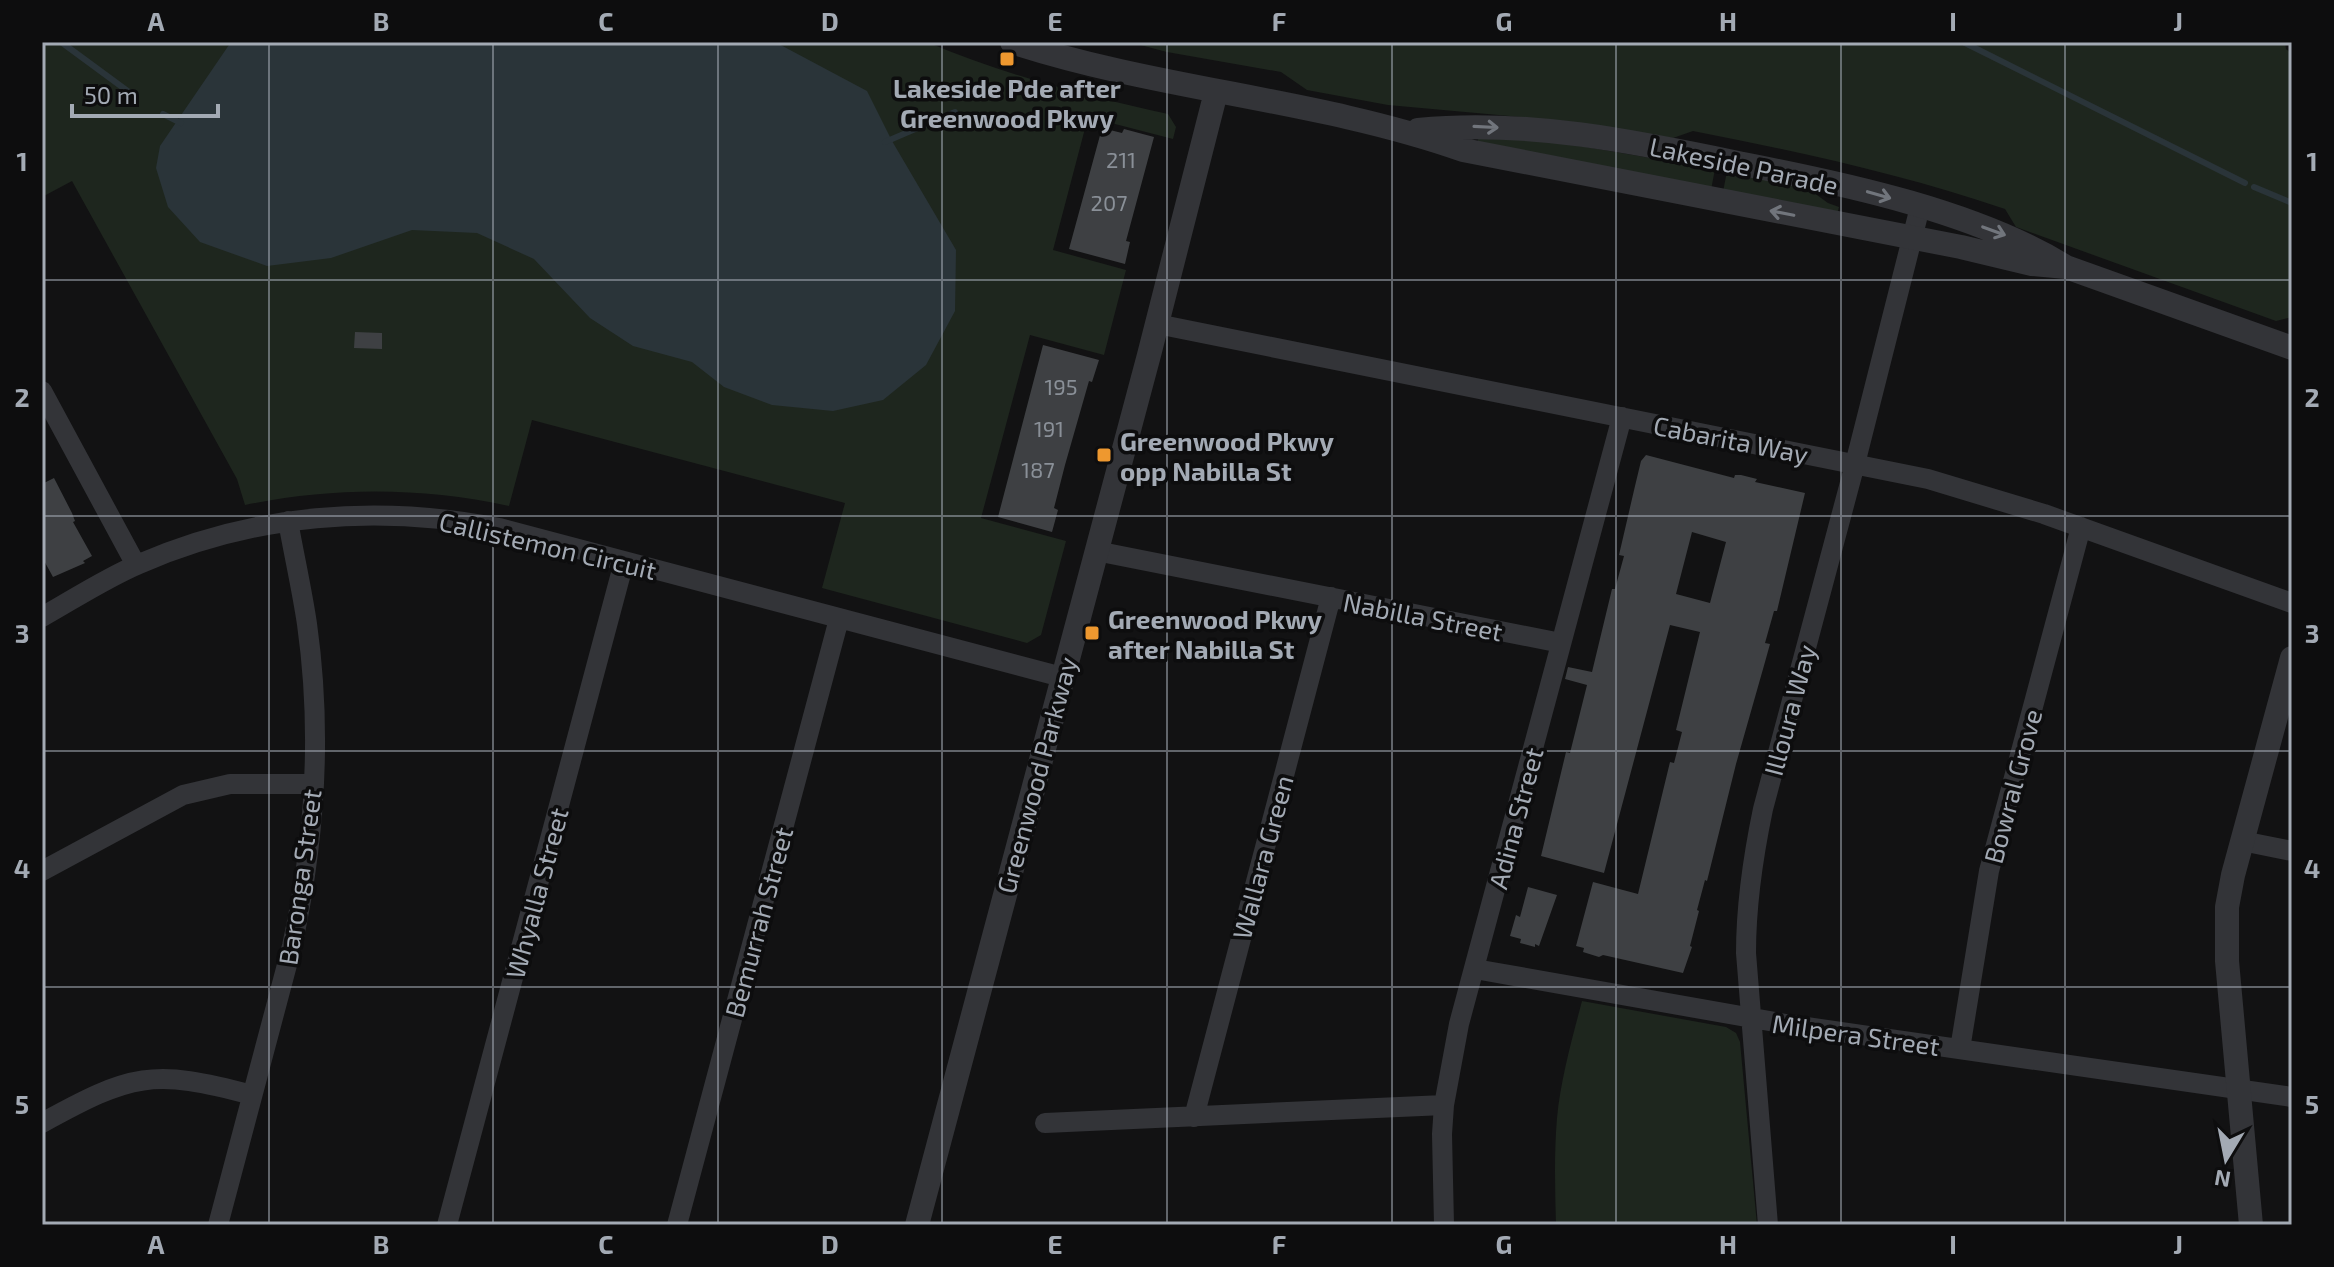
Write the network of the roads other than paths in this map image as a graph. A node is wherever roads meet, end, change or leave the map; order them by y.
1 (1012, 42) edge
2 (1216, 92) junction
3 (1408, 131) junction
4 (1920, 207) junction
5 (1913, 239) junction
6 (2066, 267) junction
7 (1157, 324) junction
8 (2292, 348) edge
9 (42, 391) edge
10 (1622, 417) junction
11 (1855, 464) junction
12 (288, 521) junction
13 (2081, 527) junction
14 (1096, 551) junction
15 (624, 562) junction
16 (136, 565) junction
17 (1331, 597) junction
18 (2292, 603) edge
19 (42, 617) edge
20 (839, 619) junction
21 (1561, 643) junction
22 (2292, 658) edge
23 (1062, 677) junction
24 (314, 784) junction
25 (2242, 841) junction
26 (2292, 851) edge
27 (42, 871) edge
28 (1475, 969) junction
29 (1751, 1018) junction
30 (1960, 1049) junction
31 (2238, 1090) junction
32 (252, 1095) junction
33 (2292, 1097) edge
34 (1444, 1105) junction
35 (1194, 1117) junction
36 (42, 1123) edge
37 (1045, 1123) dead end
38 (218, 1225) edge
39 (447, 1225) edge
40 (677, 1225) edge
41 (917, 1225) edge
42 (1444, 1225) edge
43 (1768, 1225) edge
44 (2251, 1225) edge

1 - 2 street, Lakeside Parade
2 - 3 street, Lakeside Parade
2 - 7 street, Greenwood Parkway
3 -> 4 street, Lakeside Parade
5 -> 3 street, Lakeside Parade
4 - 5 street, Illoura Way
4 -> 6 street, Lakeside Parade
5 - 6 street, Lakeside Parade
5 - 11 street, Illoura Way
6 - 8 street, Lakeside Parade
7 - 10 street, Cabarita Way
7 - 14 street, Greenwood Parkway
9 - 16 street
10 - 11 street, Cabarita Way
10 - 21 street, Adina Street
11 - 13 street, Cabarita Way
11 - 29 street, Illoura Way
12 - 15 street, Callistemon Circuit
12 - 16 street, Callistemon Circuit
12 - 24 street, Baronga Street
13 - 18 street, Cabarita Way
13 - 30 street, Bowral Grove
14 - 17 street, Nabilla Street
14 - 23 street, Greenwood Parkway
15 - 20 street, Callistemon Circuit
15 - 39 street, Whyalla Street
16 - 19 street, Callistemon Circuit
17 - 21 street, Nabilla Street
17 - 35 street, Wallara Green
20 - 23 street, Callistemon Circuit
20 - 40 street, Bemurrah Street
21 - 28 street, Adina Street
22 - 25 street
23 - 41 street, Greenwood Parkway
24 - 27 street
24 - 32 street, Baronga Street
25 - 26 street
25 - 31 street
28 - 29 street, Milpera Street
28 - 34 street, Adina Street
29 - 30 street, Milpera Street
29 - 43 street, Illoura Way
30 - 31 street, Milpera Street
31 - 33 street, Milpera Street
31 - 44 street
32 - 36 street
32 - 38 street, Baronga Street
34 - 35 street
34 - 42 street, Adina Street
35 - 37 street

